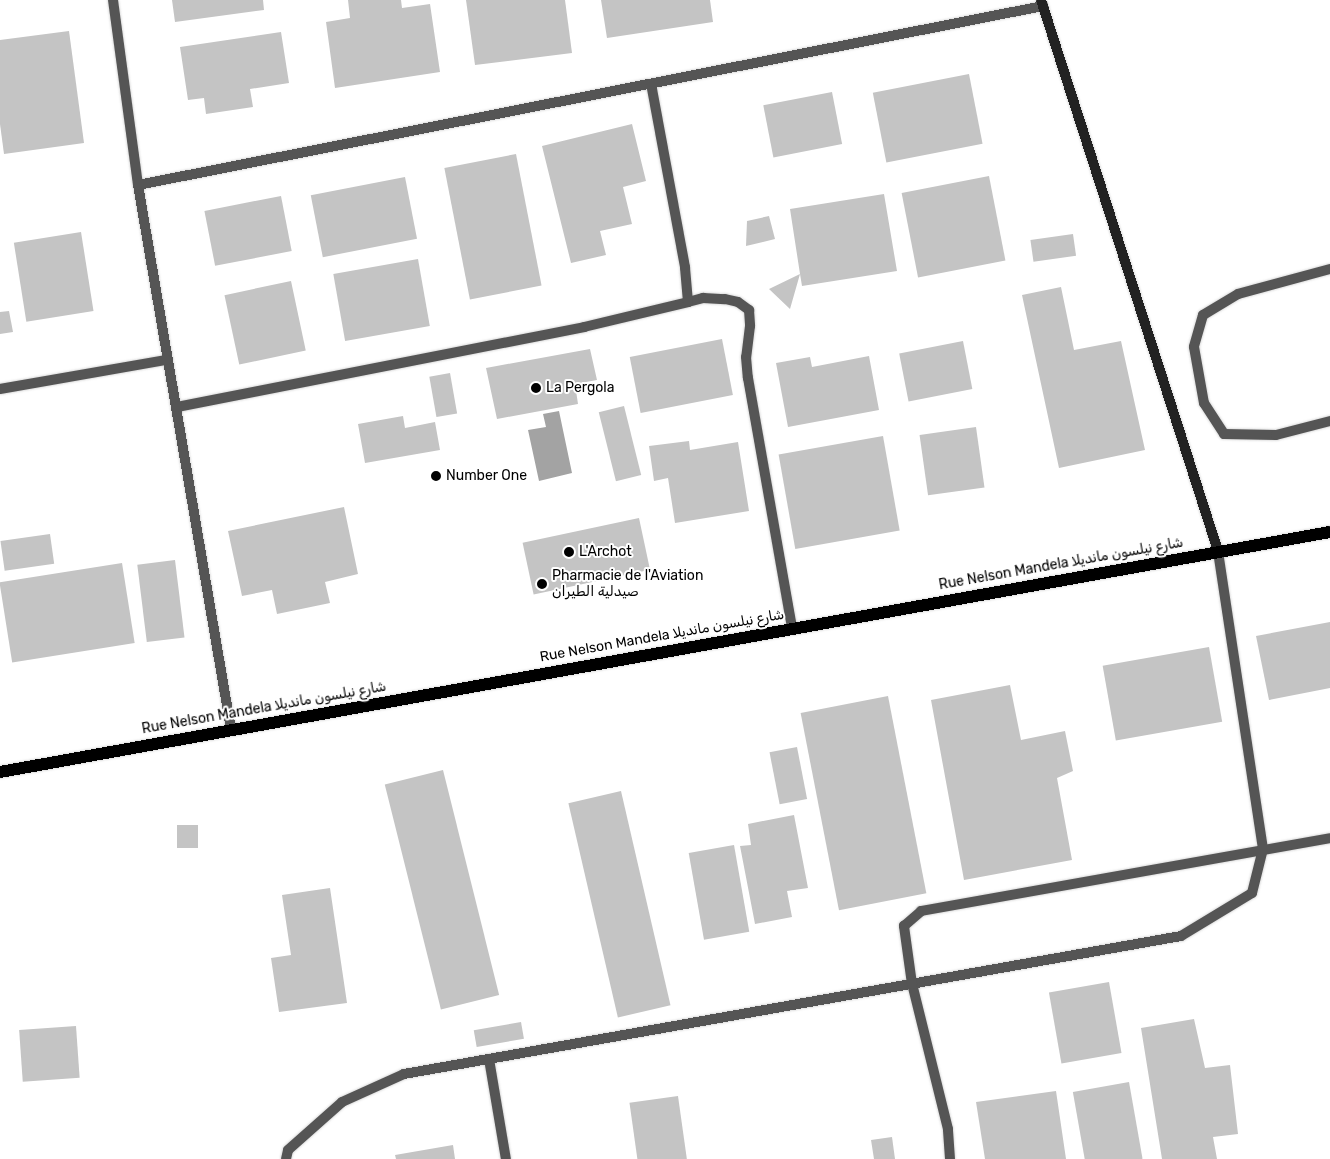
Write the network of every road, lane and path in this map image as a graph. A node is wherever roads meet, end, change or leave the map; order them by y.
1 (113, 0) edge
2 (1042, 3) edge
3 (651, 84) junction
4 (138, 185) junction
5 (1330, 269) edge
6 (688, 302) junction
7 (167, 360) junction
8 (0, 389) edge
9 (177, 407) junction
10 (1330, 422) edge
11 (1330, 532) edge
12 (1218, 551) junction
13 (792, 628) junction
14 (232, 729) junction
15 (0, 772) edge
16 (1330, 838) edge
17 (1263, 849) junction
18 (912, 984) junction
19 (488, 1059) junction
20 (286, 1159) edge
21 (506, 1159) edge
22 (950, 1159) edge

1 - 4 street
2 - 3 street
2 - 12 street
3 - 4 street
3 - 6 street
4 - 7 street
5 - 10 street
6 - 9 street
6 - 13 street
7 - 8 street
7 - 9 street
9 - 14 street
11 - 12 main road, Rue Nelson Mandela شارع نيلسون مانديلا
12 - 13 main road, Rue Nelson Mandela شارع نيلسون مانديلا
12 - 17 street
13 - 14 main road, Rue Nelson Mandela شارع نيلسون مانديلا
14 - 15 main road, Rue Nelson Mandela شارع نيلسون مانديلا
16 - 17 street
17 - 18 street
17 - 18 street
18 - 19 street
18 - 22 street
19 - 20 street
19 - 21 street

